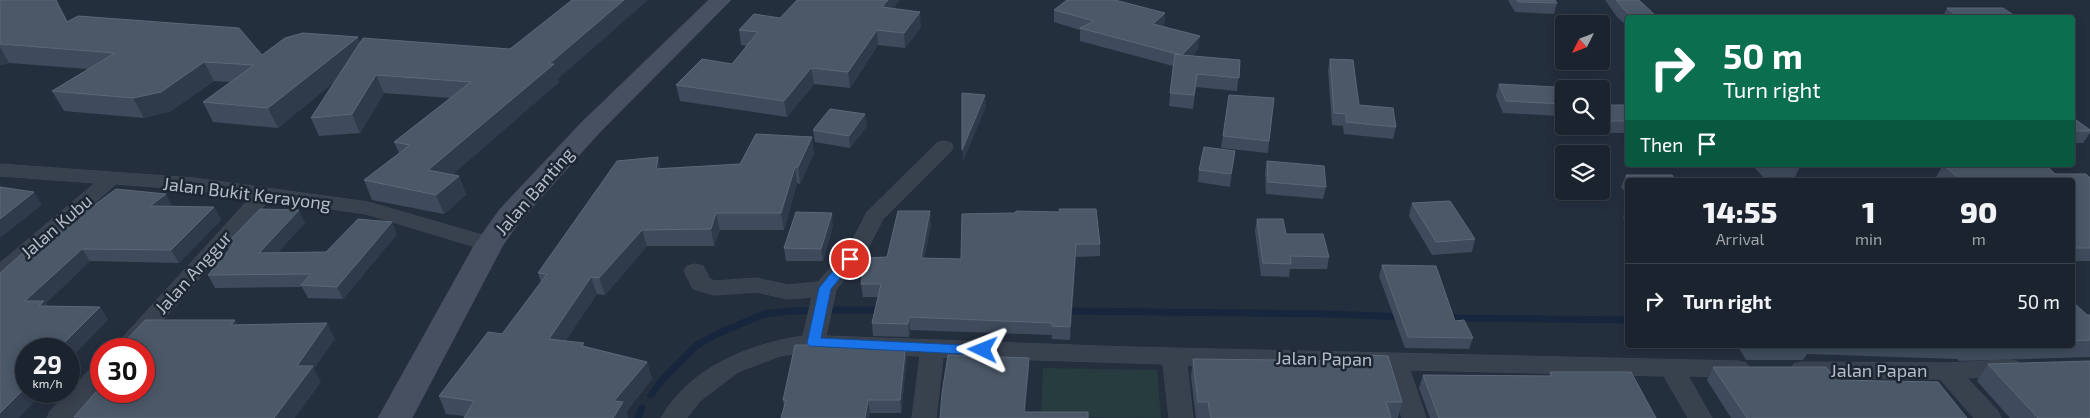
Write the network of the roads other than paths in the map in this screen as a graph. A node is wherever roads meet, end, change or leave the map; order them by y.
1 (721, 0) edge
2 (944, 147) dead end
3 (0, 170) edge
4 (112, 178) junction
5 (264, 195) junction
6 (489, 244) junction
7 (695, 271) dead end
8 (0, 274) edge
9 (824, 294) junction
10 (816, 333) junction
11 (133, 338) edge
12 (932, 349) junction
13 (1174, 356) junction
14 (1395, 361) junction
15 (2033, 368) edge
16 (1672, 369) junction
17 (1946, 371) junction
18 (90, 384) edge
19 (59, 418) edge
20 (396, 418) edge
21 (673, 418) edge
22 (924, 418) edge
23 (1181, 418) edge
24 (1414, 418) edge
25 (1700, 418) edge
26 (1989, 418) edge

1 - 6 main road, Jalan Banting
2 - 9 street
3 - 4 street, Jalan Bukit Kerayong
4 - 5 street, Jalan Bukit Kerayong
4 - 8 street, Jalan Kubu
5 - 6 street, Jalan Bukit Kerayong
5 - 11 street, Jalan Anggur
6 - 20 main road, Jalan Banting
7 - 9 street
9 - 10 street
10 - 12 street, Jalan Papan
10 - 21 street, Jalan Papan
12 - 13 street, Jalan Papan
12 - 22 street
13 - 14 street, Jalan Papan
13 - 23 street
14 - 16 street, Jalan Papan
14 - 24 street
15 - 17 street, Jalan Papan
16 - 17 street, Jalan Papan
16 - 25 street
17 - 26 street
18 - 19 street

